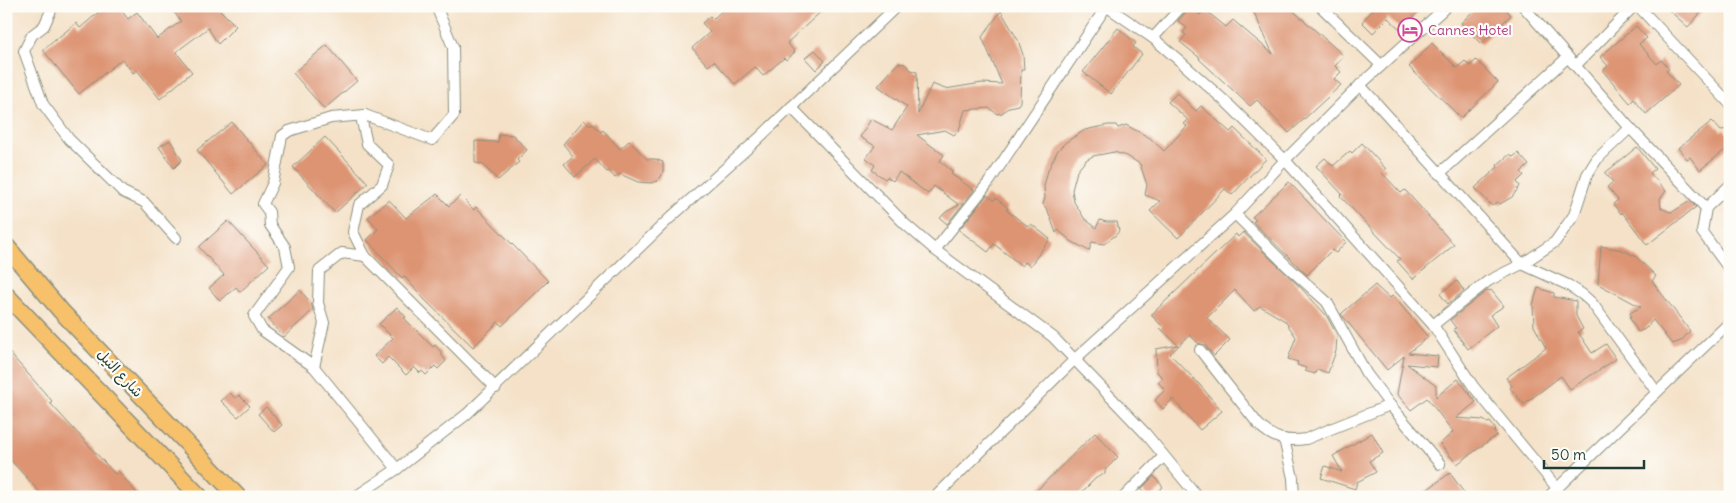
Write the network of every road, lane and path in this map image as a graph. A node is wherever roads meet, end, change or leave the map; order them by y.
1 (54, 6) edge
2 (436, 6) edge
3 (898, 6) edge
4 (1106, 6) edge
5 (1182, 6) edge
6 (1320, 6) edge
7 (1447, 6) edge
8 (1523, 6) edge
9 (1634, 6) edge
10 (1638, 6) edge
11 (1153, 38) junction
12 (1568, 56) junction
13 (1381, 65) junction
14 (1576, 65) junction
15 (1360, 85) junction
16 (1730, 104) edge
17 (791, 107) junction
18 (366, 115) junction
19 (1630, 128) junction
20 (1285, 160) junction
21 (1439, 174) junction
22 (1730, 185) edge
23 (1706, 208) junction
24 (1235, 214) junction
25 (176, 238) dead end
26 (6, 246) edge
27 (935, 250) junction
28 (365, 256) junction
29 (1522, 264) junction
30 (1730, 270) edge
31 (6, 295) edge
32 (1730, 322) edge
33 (1433, 325) junction
34 (1200, 350) dead end
35 (1075, 359) junction
36 (314, 367) junction
37 (496, 388) junction
38 (1656, 391) junction
39 (1390, 405) junction
40 (1284, 439) junction
41 (1164, 456) junction
42 (1440, 464) dead end
43 (397, 468) junction
44 (1557, 488) junction
45 (200, 497) edge
46 (238, 497) edge
47 (355, 497) edge
48 (934, 497) edge
49 (1124, 497) edge
50 (1198, 497) edge
51 (1294, 497) edge
52 (1548, 497) edge

1 - 25 street
2 - 18 street
3 - 17 street
4 - 11 street
4 - 27 street
5 - 11 street
6 - 13 street
7 - 13 street
8 - 12 street
9 - 14 street
10 - 16 street
11 - 20 street
12 - 14 street
12 - 21 street
13 - 15 street
14 - 19 street
15 - 20 street
15 - 21 street
17 - 27 street
17 - 37 street
18 - 28 street
18 - 36 street
19 - 23 street
19 - 29 street
20 - 24 street
20 - 33 street
21 - 29 street
22 - 23 street
23 - 30 street
24 - 35 street
24 - 39 street
26 - 46 main road, شارع النيل
27 - 35 street
28 - 36 street
28 - 37 street
29 - 33 street
29 - 38 street
31 - 45 main road, شارع النيل
32 - 38 street
33 - 44 street
34 - 40 street
35 - 41 street
35 - 48 street
36 - 43 street
37 - 43 street
38 - 44 street
39 - 40 street
39 - 42 street
40 - 51 street
41 - 49 street
41 - 50 street
43 - 47 street
44 - 52 street

